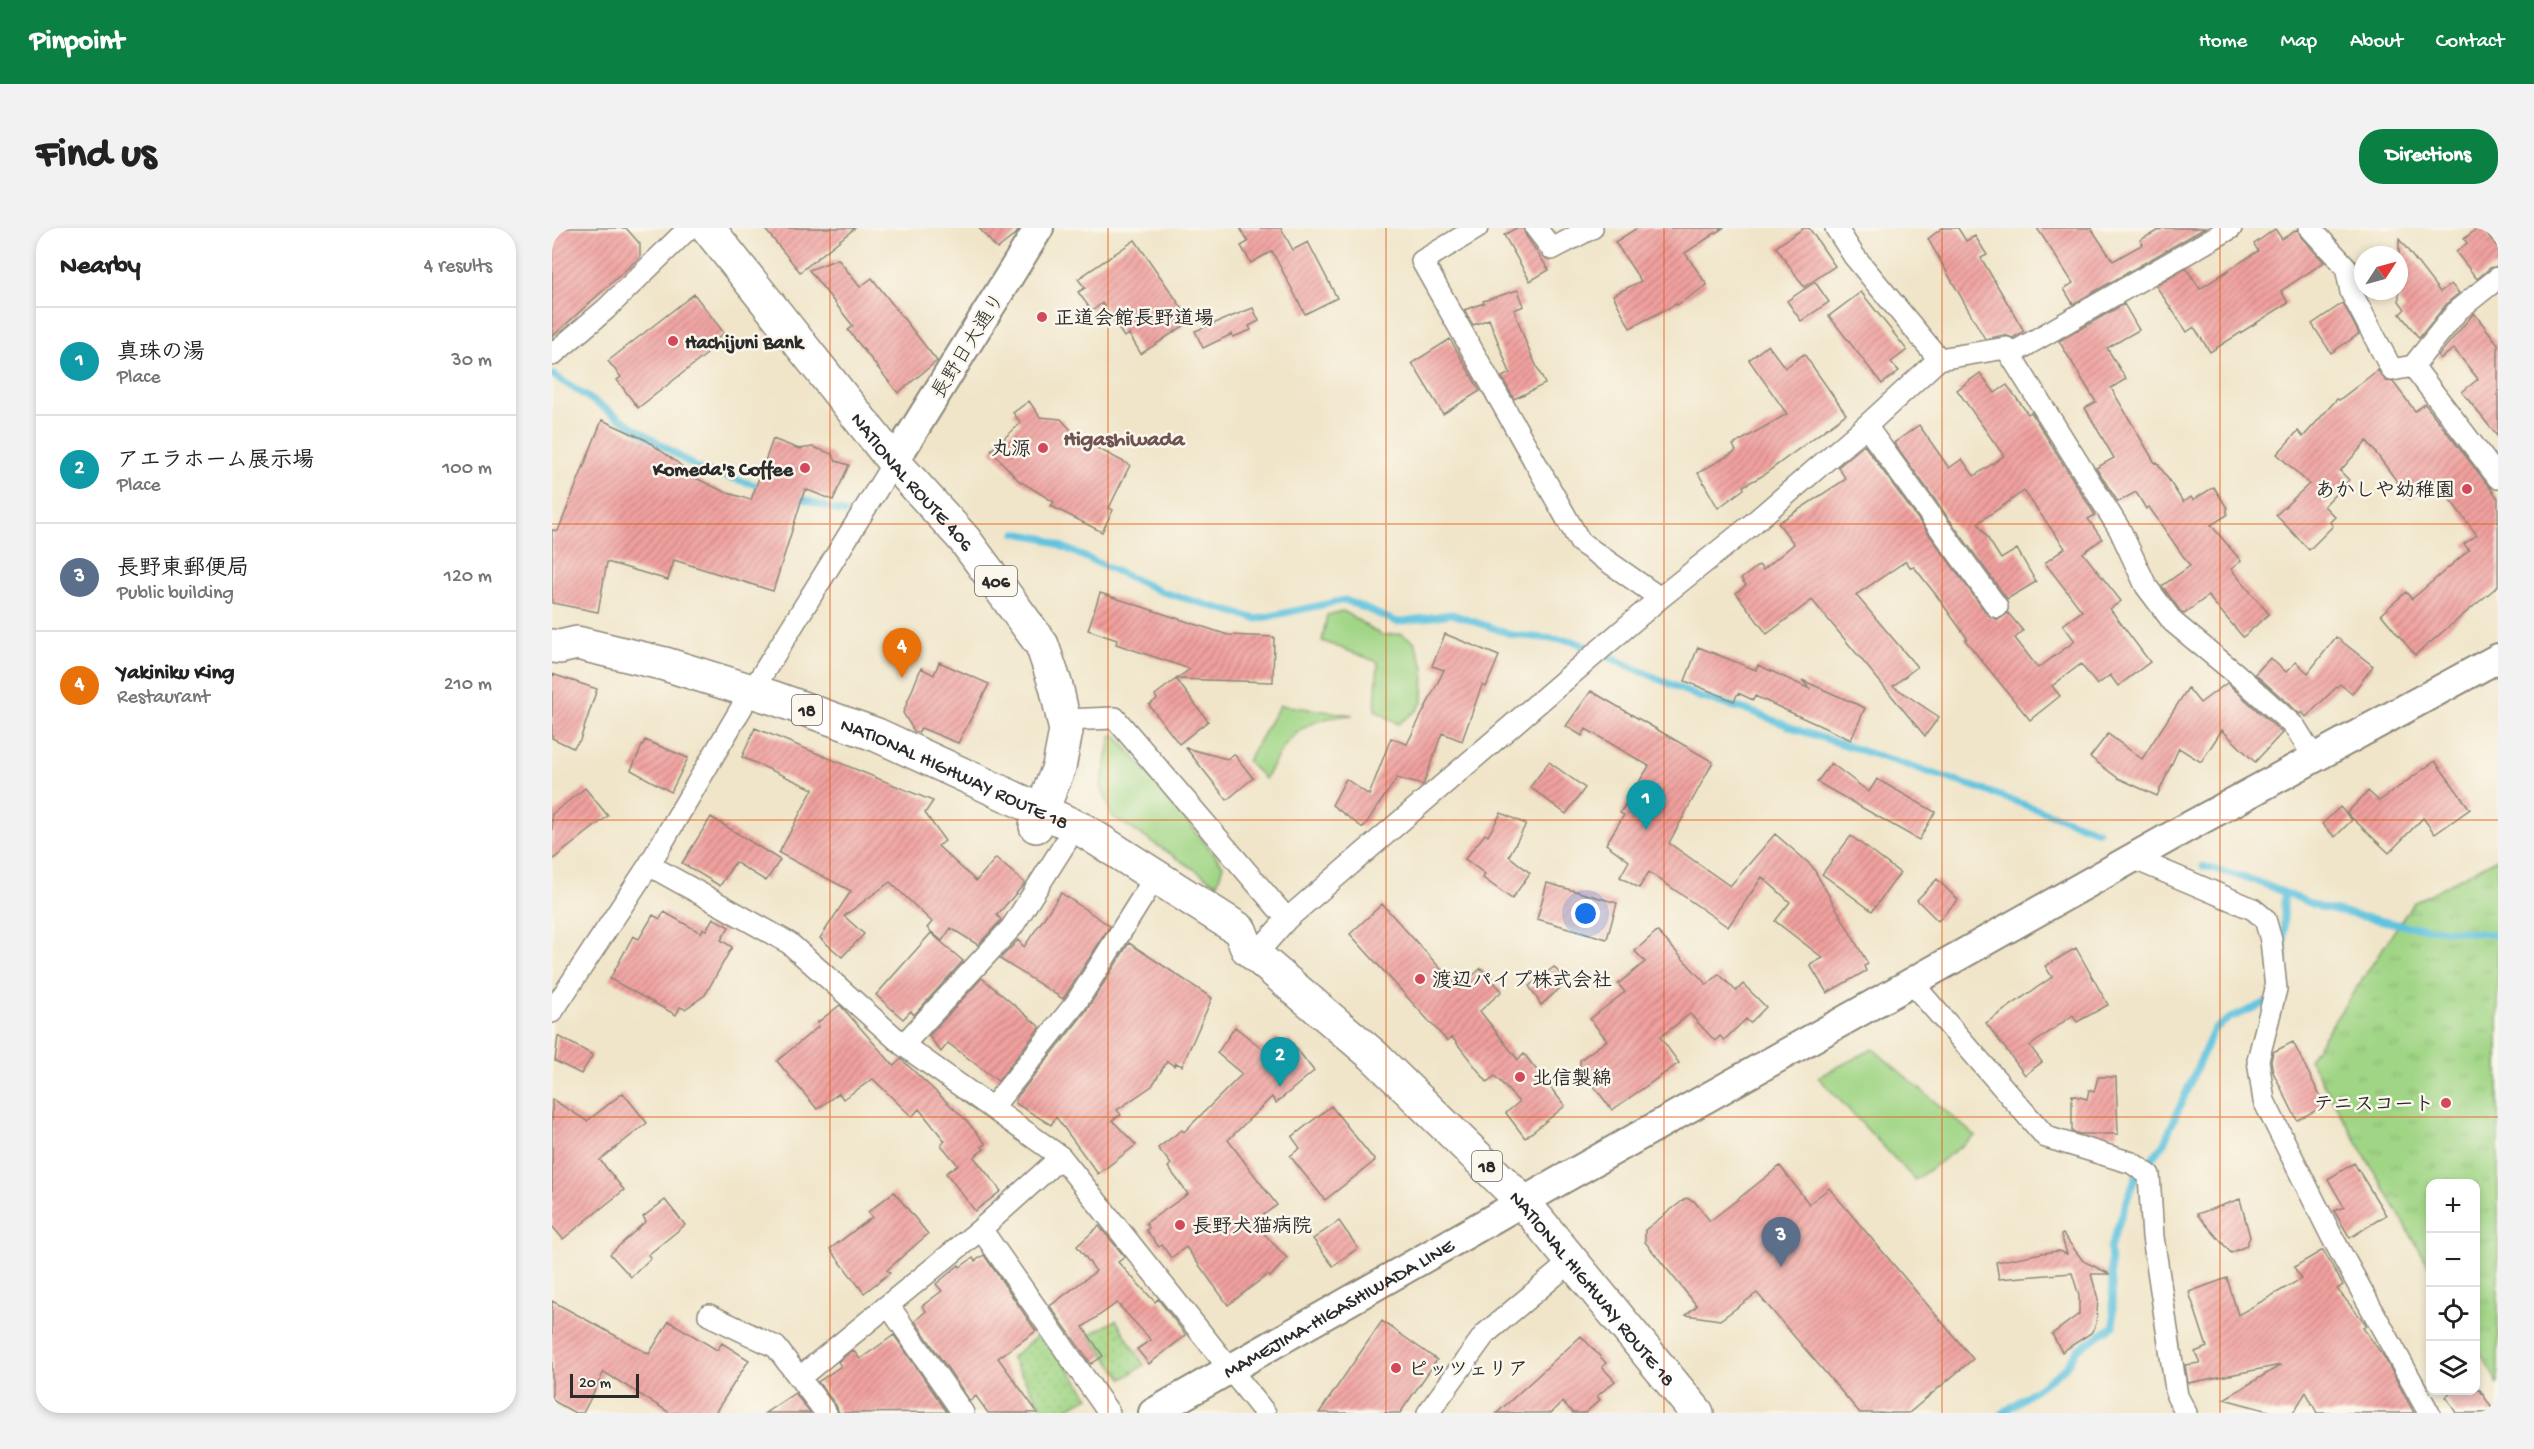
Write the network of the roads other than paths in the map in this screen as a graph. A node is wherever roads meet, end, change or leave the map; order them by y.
1 (689, 228) edge
2 (708, 228) edge
3 (1039, 228) edge
4 (1477, 228) edge
5 (1536, 228) edge
6 (1592, 228) edge
7 (1836, 228) edge
8 (2231, 228) edge
9 (2310, 228) edge
10 (2498, 278) edge
11 (2011, 354) junction
12 (552, 355) edge
13 (1939, 359) junction
14 (2413, 366) junction
15 (1866, 426) junction
16 (894, 462) junction
17 (2498, 478) edge
18 (1660, 598) junction
19 (1997, 607) dead end
20 (556, 646) edge
21 (2498, 658) edge
22 (747, 699) junction
23 (1064, 720) junction
24 (2315, 759) junction
25 (1039, 818) junction
26 (1066, 842) junction
27 (2135, 859) junction
28 (649, 865) junction
29 (1147, 890) junction
30 (1287, 919) junction
31 (1252, 951) junction
32 (1912, 983) junction
33 (552, 1012) edge
34 (903, 1045) junction
35 (992, 1108) junction
36 (1061, 1157) junction
37 (1523, 1202) junction
38 (981, 1229) junction
39 (1573, 1260) junction
40 (889, 1306) junction
41 (709, 1315) dead end
42 (1231, 1370) junction
43 (799, 1378) junction
44 (826, 1413) edge
45 (963, 1413) edge
46 (1110, 1413) edge
47 (1153, 1413) edge
48 (1265, 1413) edge
49 (1428, 1413) edge
50 (1697, 1413) edge
51 (2186, 1413) edge
52 (2429, 1413) edge

1 - 12 street
2 - 16 highway, NATIONAL ROUTE 406 / 406
3 - 16 street, 長野日大通り
4 - 18 street
5 - 6 street
7 - 13 street
8 - 11 street
9 - 14 street
10 - 14 street
11 - 13 street
11 - 24 street
13 - 15 street
14 - 17 street
15 - 18 street
15 - 19 street
16 - 22 street
16 - 23 highway, NATIONAL ROUTE 406 / 406
18 - 30 street
20 - 22 highway, NATIONAL HIGHWAY ROUTE 18 / 18
21 - 24 street, MAMEJIMA-HIGASHIWADA LINE
22 - 25 highway, NATIONAL HIGHWAY ROUTE 18 / 18
22 - 28 street
23 - 25 highway, NATIONAL ROUTE 406 / 406
23 - 30 street
24 - 27 street, MAMEJIMA-HIGASHIWADA LINE
25 - 26 highway, NATIONAL HIGHWAY ROUTE 18 / 18
25 - 31 highway, NATIONAL HIGHWAY ROUTE 18 / 18
26 - 29 highway, NATIONAL HIGHWAY ROUTE 18 / 18
26 - 34 street
27 - 32 street, MAMEJIMA-HIGASHIWADA LINE
27 - 52 street
28 - 33 street
28 - 34 street
29 - 31 highway, NATIONAL HIGHWAY ROUTE 18 / 18
29 - 35 street
30 - 31 street
31 - 37 highway, NATIONAL HIGHWAY ROUTE 18 / 18
32 - 37 street, MAMEJIMA-HIGASHIWADA LINE
32 - 51 street
34 - 35 street
35 - 36 street
36 - 38 street
36 - 42 street
37 - 39 highway, NATIONAL HIGHWAY ROUTE 18 / 18
37 - 42 street, MAMEJIMA-HIGASHIWADA LINE
38 - 40 street
38 - 46 street
39 - 49 street
39 - 50 highway, NATIONAL HIGHWAY ROUTE 18 / 18
40 - 43 street
40 - 45 street
41 - 43 street
42 - 47 street, MAMEJIMA-HIGASHIWADA LINE
42 - 48 street
43 - 44 street

